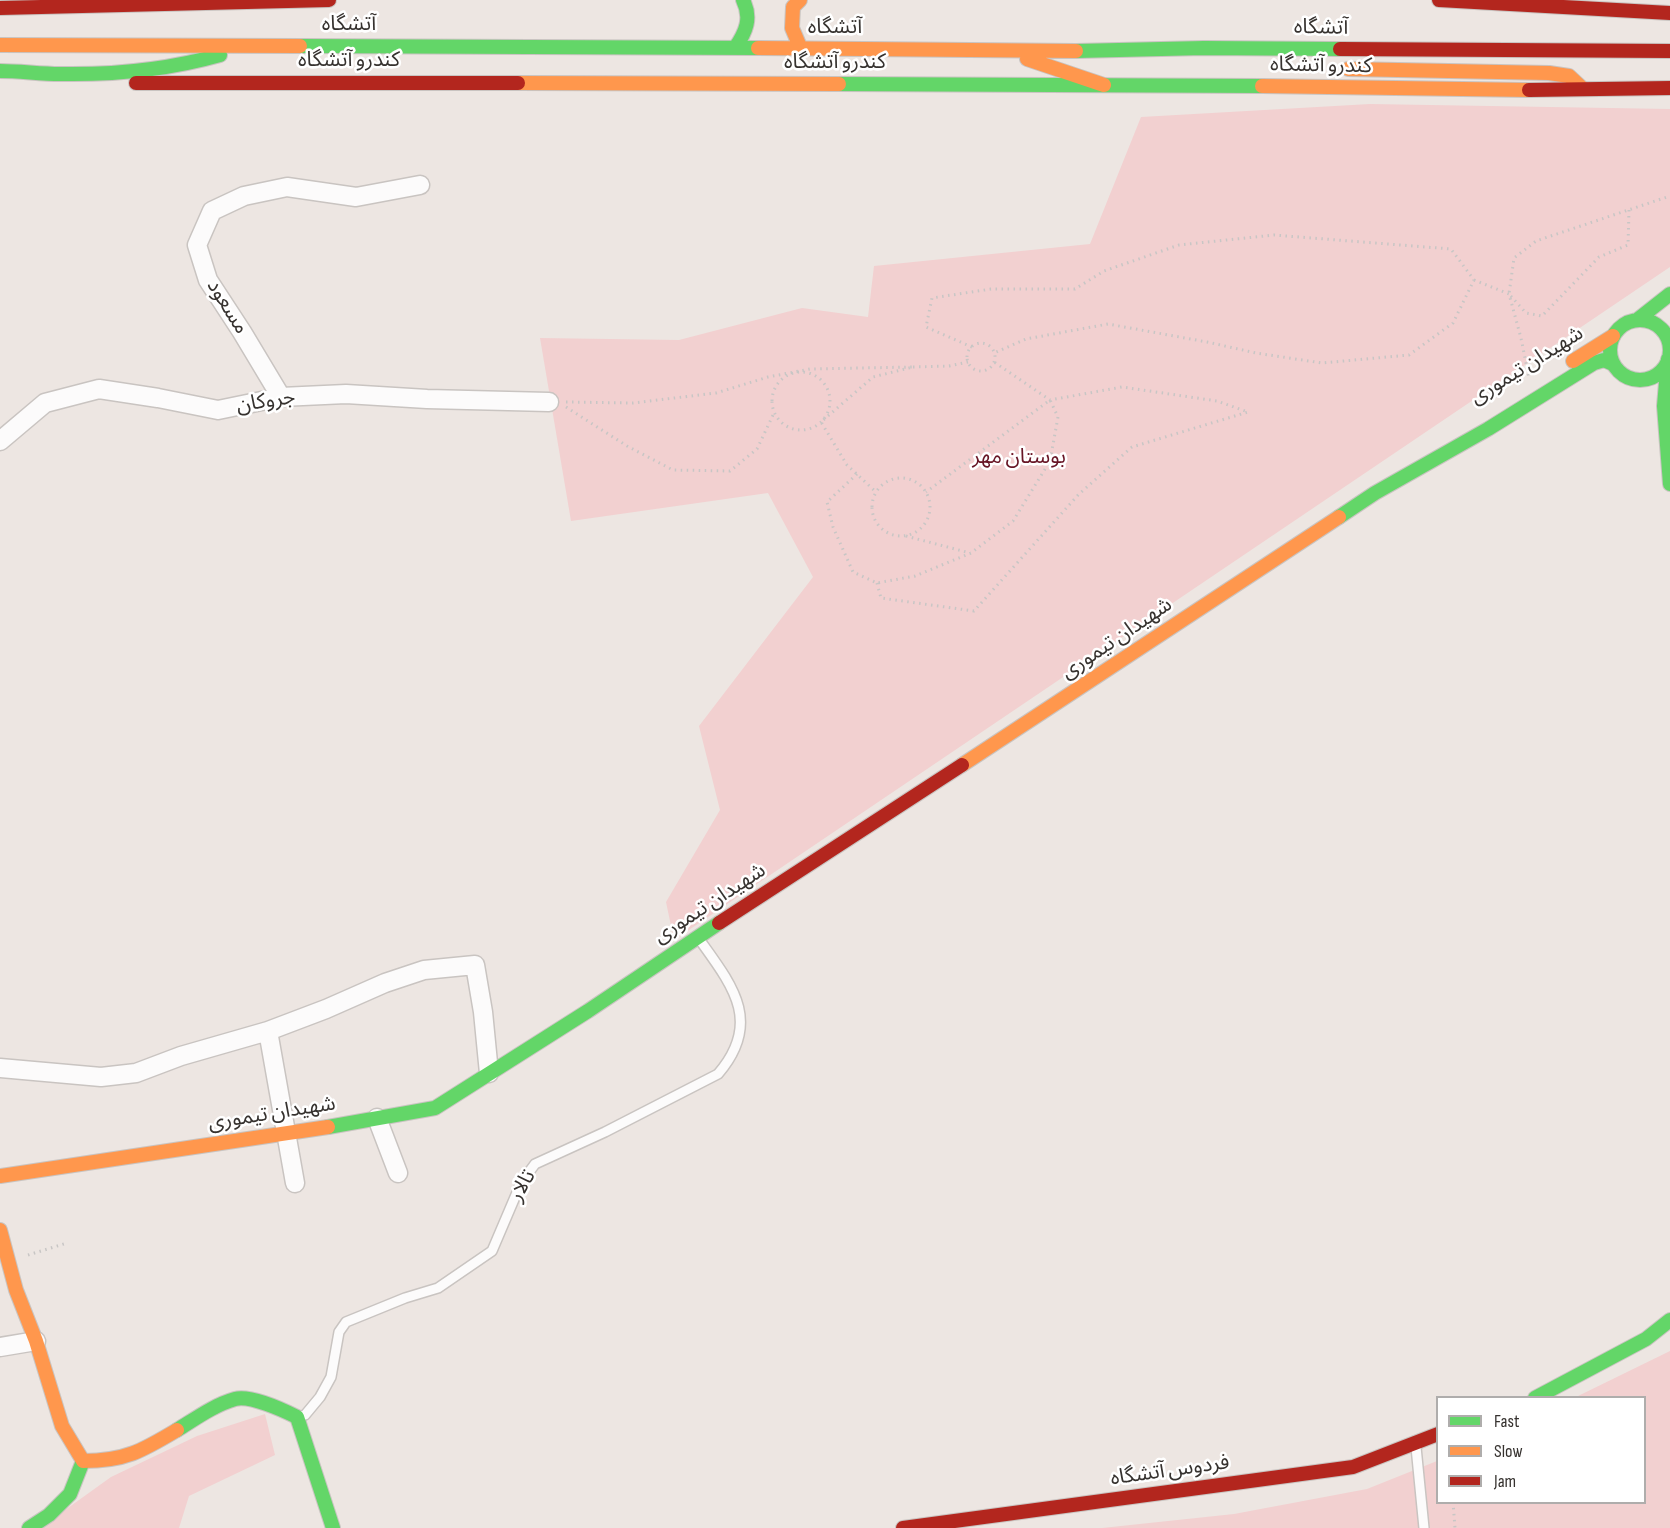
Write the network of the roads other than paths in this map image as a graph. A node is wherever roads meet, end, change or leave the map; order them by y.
1 (329, 0) edge
2 (743, 0) edge
3 (800, 0) edge
4 (1439, 0) edge
5 (0, 8) edge
6 (1670, 13) edge
7 (0, 45) edge
8 (251, 45) junction
9 (735, 48) junction
10 (1204, 48) junction
11 (801, 49) junction
12 (1001, 51) junction
13 (1670, 51) edge
14 (1243, 62) dead end
15 (1336, 69) dead end
16 (0, 71) edge
17 (12, 85) dead end
18 (1104, 85) junction
19 (1670, 88) edge
20 (1583, 89) junction
21 (420, 186) dead end
22 (1670, 294) edge
23 (1637, 320) junction
24 (1613, 336) junction
25 (1669, 350) edge
26 (1613, 364) junction
27 (1637, 380) junction
28 (281, 397) junction
29 (549, 402) road end
30 (1662, 419) junction
31 (0, 441) edge
32 (1670, 484) edge
33 (1375, 492) junction
34 (698, 937) junction
35 (267, 1031) junction
36 (0, 1068) edge
37 (489, 1073) junction
38 (377, 1118) junction
39 (286, 1135) junction
40 (398, 1173) dead end
41 (0, 1176) edge
42 (295, 1183) dead end
43 (0, 1230) edge
44 (1670, 1320) edge
45 (36, 1341) junction
46 (0, 1347) edge
47 (1539, 1396) edge
48 (297, 1418) junction
49 (1436, 1434) edge
50 (1415, 1441) junction
51 (82, 1461) junction
52 (940, 1526) edge
53 (29, 1528) edge
54 (333, 1528) edge
55 (903, 1528) edge
56 (1424, 1528) edge

1 - 5 main road
2 - 9 main road
3 - 11 main road
4 - 6 main road
7 - 8 main road, آتشگاه
8 - 9 main road, آتشگاه
8 - 16 main road
9 - 11 main road, آتشگاه
10 - 12 main road, آتشگاه
10 - 13 main road, آتشگاه
10 - 14 main road
11 - 12 main road, آتشگاه
12 - 18 main road
15 - 20 main road
17 - 18 main road, کندرو آتشگاه
18 - 20 main road, کندرو آتشگاه
19 - 20 main road, کندرو آتشگاه
21 - 28 street, مسعود
22 - 23 main road
23 - 24 main road
23 - 25 main road
24 - 26 main road
24 - 33 main road, شهیدان تیموری
25 - 27 main road
25 - 30 main road
26 - 27 main road
26 - 33 main road, شهیدان تیموری
27 - 30 main road
28 - 29 street, جروکان
28 - 31 street, جروکان
30 - 32 main road
33 - 34 main road, شهیدان تیموری
34 - 37 main road, شهیدان تیموری
34 - 48 lane, تالار
35 - 36 street
35 - 37 street
35 - 39 street
37 - 38 main road, شهیدان تیموری
38 - 39 main road, شهیدان تیموری
38 - 40 street
39 - 41 main road, شهیدان تیموری
39 - 42 street
43 - 45 main road
44 - 47 main road
45 - 46 street
45 - 51 main road
48 - 51 main road
48 - 54 main road
49 - 50 main road, فردوس آتشگاه
50 - 52 main road, فردوس آتشگاه
50 - 56 lane
51 - 53 main road
52 - 55 main road, فردوس آتشگاه

